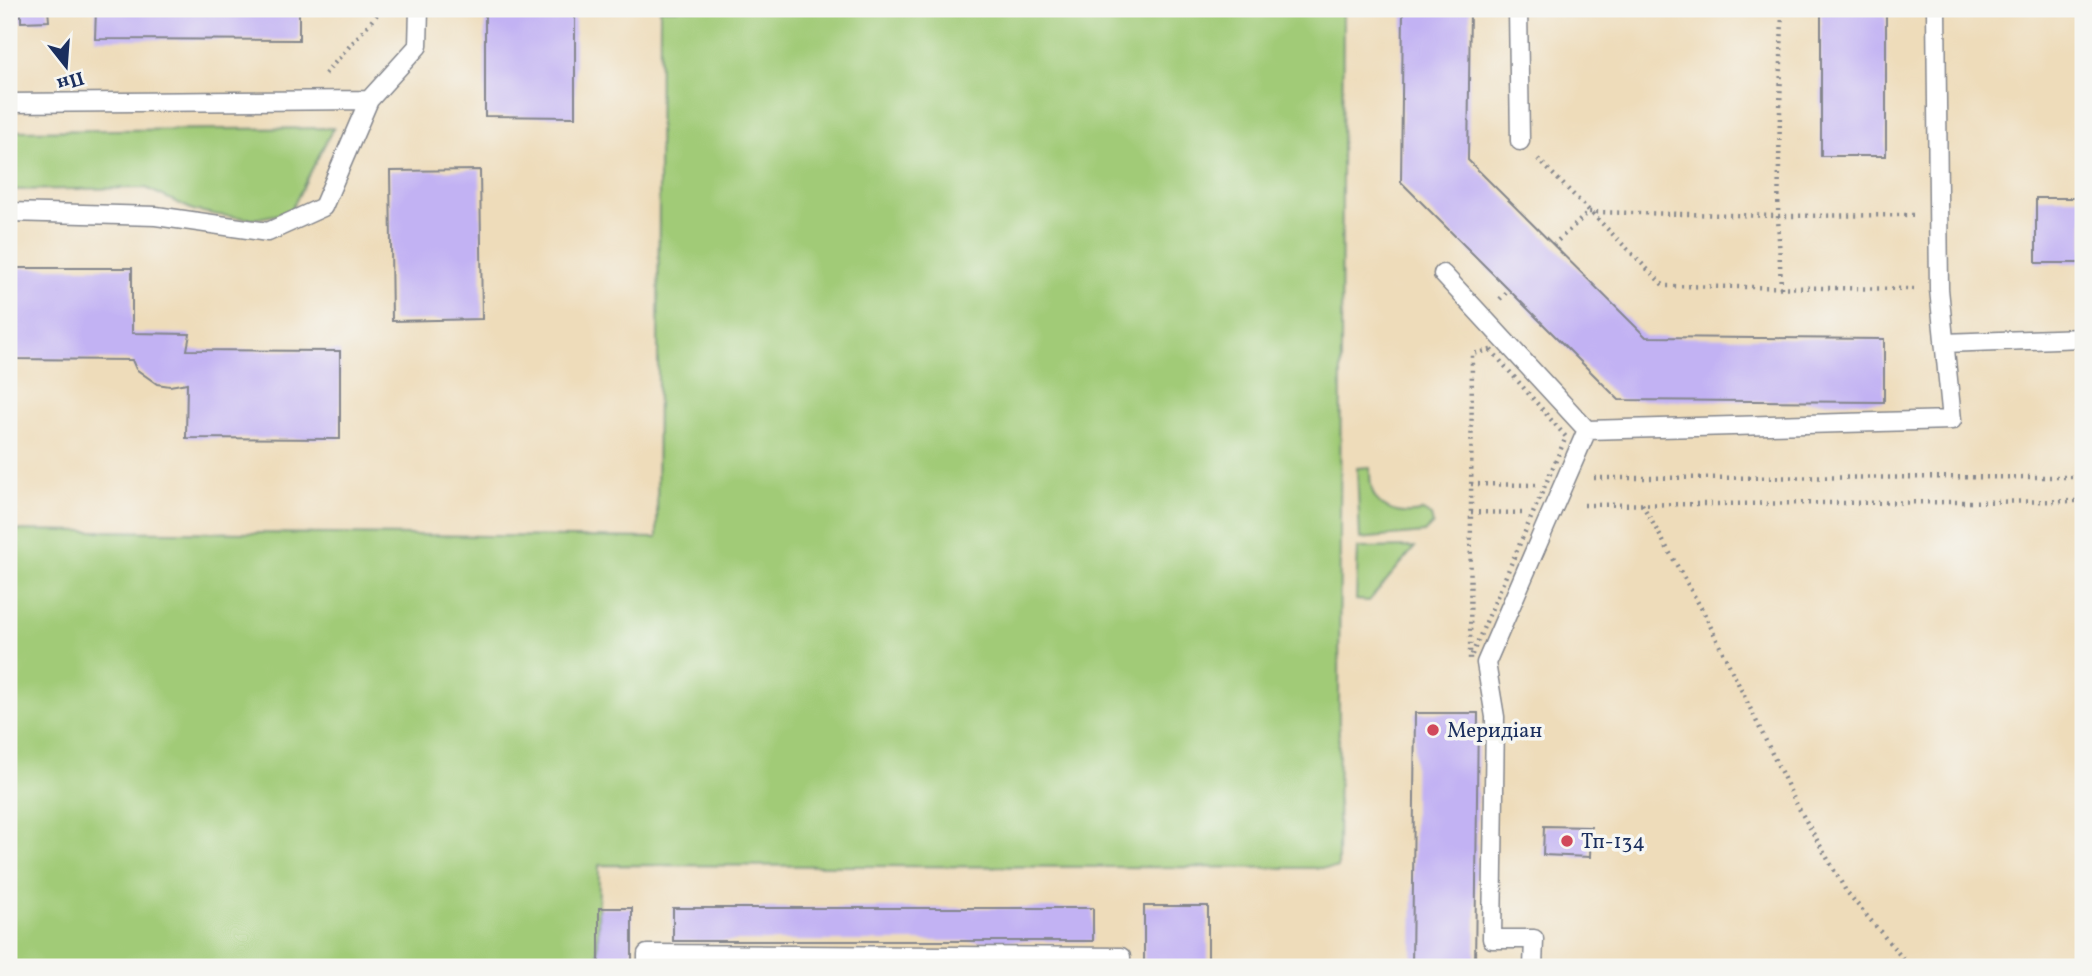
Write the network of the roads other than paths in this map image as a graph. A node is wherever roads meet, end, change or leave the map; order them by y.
1 (419, 9) edge
2 (1518, 9) edge
3 (1936, 9) edge
4 (369, 100) junction
5 (9, 103) edge
6 (1520, 141) road end
7 (9, 212) edge
8 (1443, 274) dead end
9 (2083, 338) edge
10 (1944, 343) junction
11 (1587, 430) junction
12 (647, 967) edge
13 (1121, 967) edge
14 (1533, 967) edge

1 - 4 lane
2 - 6 lane
3 - 10 lane
4 - 5 lane
4 - 7 lane
8 - 11 lane
9 - 10 lane
10 - 11 lane
11 - 14 lane
12 - 13 lane

